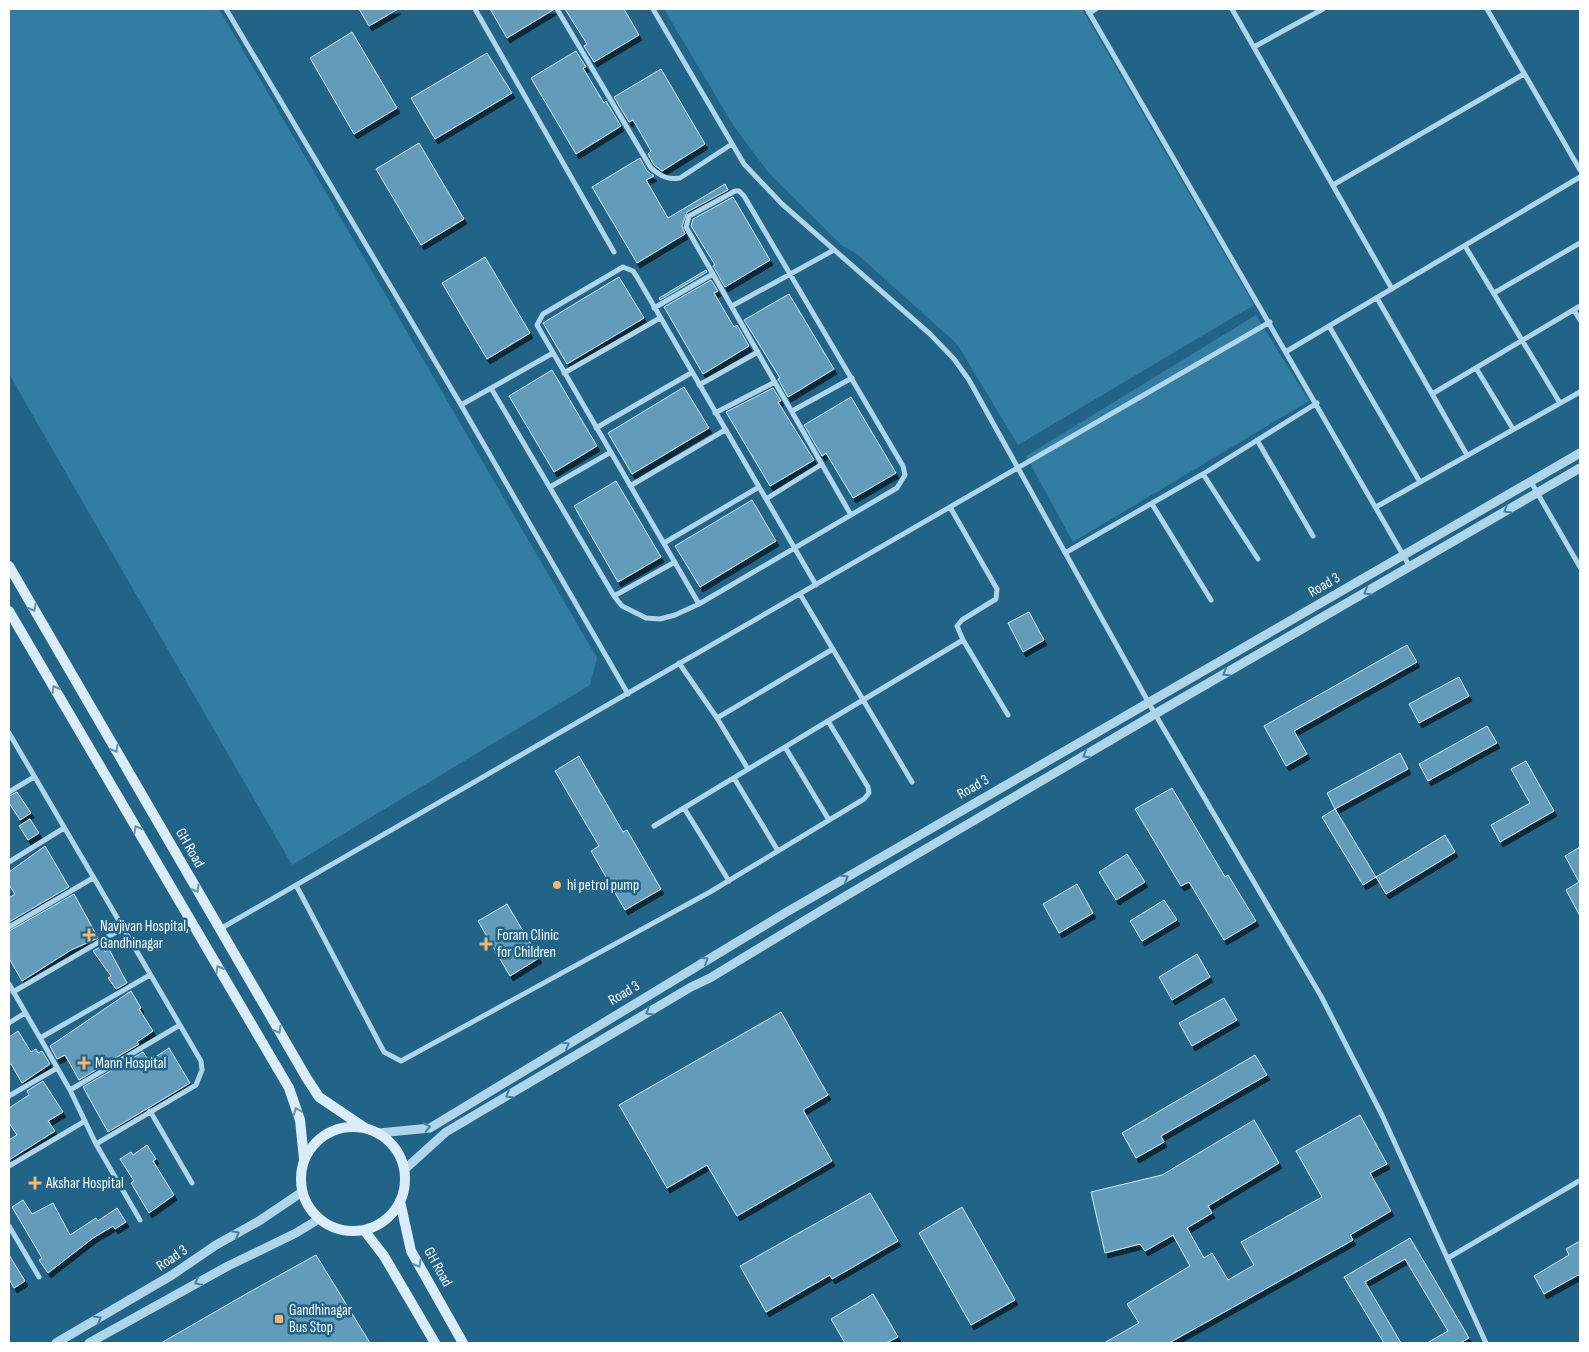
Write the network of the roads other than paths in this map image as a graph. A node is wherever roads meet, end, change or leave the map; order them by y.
1 (226, 9) edge
2 (475, 9) edge
3 (557, 9) edge
4 (653, 9) edge
5 (1096, 9) edge
6 (1232, 9) edge
7 (1323, 9) edge
8 (1487, 9) edge
9 (1088, 11) edge
10 (1254, 47) junction
11 (1524, 74) junction
12 (732, 144) junction
13 (1580, 170) edge
14 (1580, 177) edge
15 (1332, 185) junction
16 (1580, 243) edge
17 (1465, 246) junction
18 (834, 250) junction
19 (614, 252) dead end
20 (713, 274) junction
21 (788, 274) junction
22 (1392, 289) junction
23 (1494, 293) junction
24 (1377, 298) junction
25 (732, 306) junction
26 (1580, 306) edge
27 (654, 308) junction
28 (1574, 310) junction
29 (660, 318) junction
30 (1580, 320) edge
31 (1270, 322) junction
32 (1329, 326) junction
33 (1522, 341) junction
34 (1287, 351) junction
35 (758, 352) junction
36 (552, 353) junction
37 (1476, 368) junction
38 (564, 373) junction
39 (691, 373) junction
40 (852, 378) junction
41 (775, 382) junction
42 (698, 385) junction
43 (492, 388) junction
44 (1580, 392) edge
45 (1432, 394) junction
46 (1317, 403) junction
47 (1560, 403) junction
48 (461, 405) junction
49 (792, 411) junction
50 (715, 413) junction
51 (596, 428) junction
52 (1514, 429) junction
53 (725, 430) junction
54 (1258, 440) junction
55 (610, 452) junction
56 (1580, 453) edge
57 (1467, 455) junction
58 (822, 464) junction
59 (1018, 468) junction
60 (1580, 468) edge
61 (1203, 474) junction
62 (1420, 482) junction
63 (1531, 482) junction
64 (630, 486) junction
65 (759, 487) junction
66 (550, 488) junction
67 (1537, 493) junction
68 (766, 499) junction
69 (1152, 504) junction
70 (950, 507) junction
71 (1376, 507) junction
72 (852, 515) junction
73 (1313, 536) dead end
74 (664, 543) junction
75 (795, 548) junction
76 (1065, 553) junction
77 (1403, 555) junction
78 (1258, 559) dead end
79 (674, 562) junction
80 (9, 566) edge
81 (1410, 567) junction
82 (1580, 567) edge
83 (816, 585) junction
84 (800, 594) junction
85 (614, 596) junction
86 (1211, 600) dead end
87 (699, 604) junction
88 (9, 611) edge
89 (963, 640) junction
90 (833, 649) junction
91 (680, 663) junction
92 (628, 694) junction
93 (863, 700) junction
94 (1148, 702) junction
95 (1155, 714) junction
96 (1008, 715) dead end
97 (717, 718) junction
98 (828, 721) junction
99 (9, 734) edge
100 (785, 747) junction
101 (748, 769) junction
102 (34, 777) junction
103 (734, 778) junction
104 (912, 782) dead end
105 (9, 792) edge
106 (684, 808) junction
107 (829, 820) junction
108 (654, 826) dead end
109 (64, 828) junction
110 (778, 851) junction
111 (9, 862) edge
112 (94, 878) junction
113 (729, 881) junction
114 (296, 885) junction
115 (9, 927) edge
116 (123, 928) junction
117 (220, 929) junction
118 (150, 975) junction
119 (9, 984) edge
120 (13, 992) junction
121 (25, 1013) junction
122 (9, 1023) edge
123 (180, 1025) junction
124 (40, 1038) junction
125 (57, 1068) junction
126 (70, 1090) junction
127 (9, 1096) edge
128 (150, 1111) junction
129 (85, 1121) junction
130 (365, 1128) junction
131 (379, 1133) junction
132 (96, 1144) junction
133 (304, 1160) junction
134 (9, 1166) edge
135 (404, 1170) junction
136 (1579, 1181) edge
137 (192, 1183) dead end
138 (302, 1192) junction
139 (400, 1201) junction
140 (319, 1219) junction
141 (140, 1220) dead end
142 (9, 1226) edge
143 (364, 1230) junction
144 (1448, 1258) junction
145 (39, 1278) dead end
146 (56, 1343) edge
147 (89, 1343) edge
148 (435, 1343) edge
149 (463, 1343) edge
150 (1486, 1343) edge

1 - 48 street
2 - 19 street
3 - 12 street
4 - 12 street
5 - 9 street
6 - 10 street
7 - 10 street
8 - 11 street
9 - 31 street
10 - 15 street
11 - 13 street
11 - 15 street
12 - 18 street
14 - 17 street
15 - 22 street
16 - 23 street
17 - 22 street
17 - 23 street
18 - 21 street
18 - 59 street
20 - 21 street
20 - 25 street
20 - 27 street
21 - 25 street
21 - 40 street
22 - 24 street
23 - 33 street
24 - 32 street
24 - 45 street
25 - 35 street
26 - 28 street
27 - 29 street
27 - 36 street
28 - 30 street
28 - 33 street
29 - 38 street
29 - 39 street
31 - 34 street
31 - 59 street
32 - 34 street
32 - 62 street
33 - 37 street
33 - 47 street
34 - 46 street
35 - 41 street
35 - 42 street
36 - 38 street
36 - 43 street
37 - 45 street
37 - 52 street
38 - 51 street
39 - 42 street
39 - 51 street
40 - 49 street
40 - 72 street
41 - 49 street
41 - 50 street
42 - 50 street
43 - 48 street
43 - 66 street
44 - 47 street
45 - 57 street
46 - 54 street
46 - 71 street
47 - 52 street
48 - 92 street
49 - 58 street
50 - 53 street
51 - 55 street
52 - 57 street
53 - 64 street
53 - 65 street
54 - 61 street
54 - 73 street
55 - 64 street
55 - 66 street
56 - 63 street, Road 3
57 - 62 street
58 - 68 street
58 - 72 street
59 - 70 street
59 - 76 street
60 - 67 street, Road 3
61 - 69 street
61 - 78 street
62 - 71 street
63 - 67 street
63 - 77 street, Road 3
64 - 74 street
65 - 68 street
65 - 74 street
66 - 85 street
67 -> 81 street, Road 3
67 - 82 street
68 - 75 street
69 - 76 street
69 - 86 street
70 - 83 street
70 - 89 street
71 - 77 street
72 - 75 street
74 - 79 street
75 - 83 street
75 - 87 street
76 - 94 street
77 - 81 street
77 - 94 street, Road 3
79 - 85 street
79 - 87 street
80 -> 117 main road, GH Road
81 -> 95 street, Road 3
83 - 84 street
84 - 90 street
84 - 91 street
85 - 87 street
133 -> 88 main road
89 - 93 street
89 - 96 street
90 - 93 street
90 - 97 street
91 - 92 street
91 - 97 street
92 - 114 street
93 - 98 street
93 - 104 street
94 - 95 street
131 -> 94 street, Road 3
95 -> 135 street, Road 3
95 - 144 street
97 - 101 street
98 - 100 street
98 - 107 street
99 - 102 street
100 - 101 street
100 - 107 street
101 - 103 street
102 - 105 street
102 - 109 street
103 - 106 street
103 - 110 street
106 - 108 street
106 - 113 street
107 - 110 street
109 - 111 street
109 - 112 street
110 - 113 street
112 - 115 street
112 - 116 street
113 - 114 street
114 - 117 street
116 - 118 street
116 - 120 street
117 -> 130 main road, GH Road
118 - 123 street
118 - 124 street
119 - 120 street
120 - 121 street
121 - 122 street
121 - 124 street
123 - 126 street
123 - 128 street
124 - 125 street
125 - 126 street
125 - 127 street
126 - 129 street
128 - 132 street
128 - 137 street
129 - 132 street
129 - 134 street
130 - 131 main road
130 - 133 main road
131 - 135 main road
132 - 141 street
133 - 138 main road
135 - 139 main road
136 - 144 street
138 - 140 main road
146 -> 138 street, Road 3
139 - 143 main road
139 -> 149 main road, GH Road
140 - 143 main road
140 -> 147 street
142 - 145 street
143 - 148 main road
144 - 150 street

